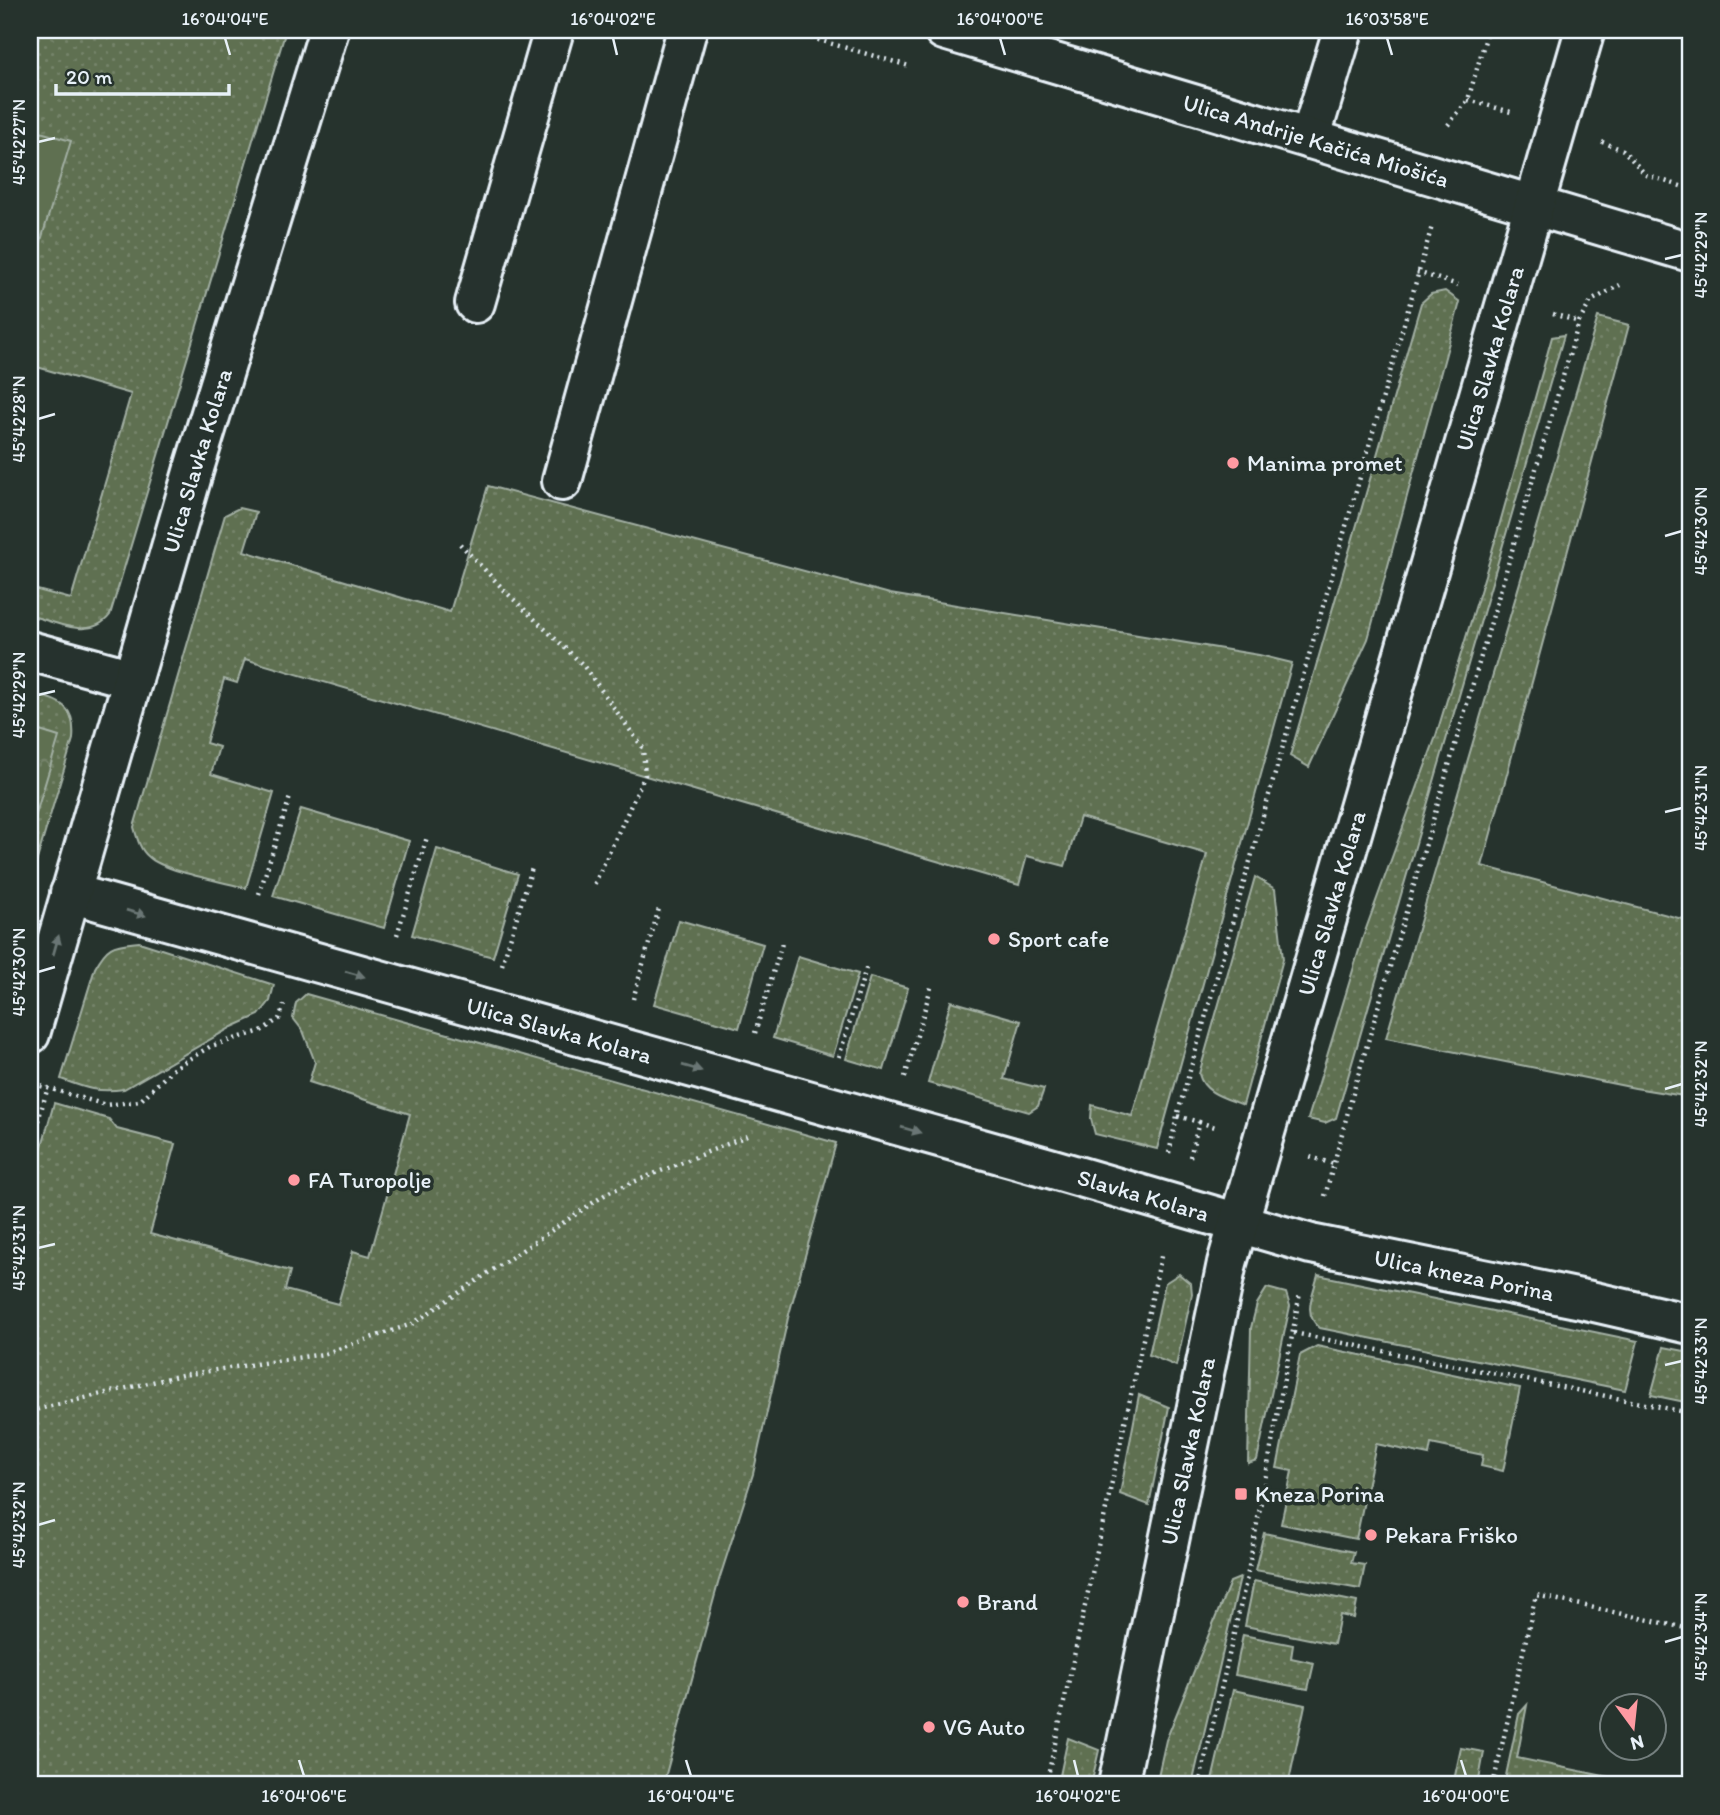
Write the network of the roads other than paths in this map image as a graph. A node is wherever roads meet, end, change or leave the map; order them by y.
1 (329, 30) edge
2 (554, 30) edge
3 (687, 30) edge
4 (944, 30) edge
5 (1343, 30) edge
6 (1585, 30) edge
7 (1310, 139) junction
8 (1533, 205) junction
9 (1690, 251) edge
10 (475, 303) dead end
11 (562, 481) dead end
12 (30, 651) edge
13 (133, 679) junction
14 (71, 893) junction
15 (30, 1034) edge
16 (1046, 1167) joint
17 (1240, 1223) junction
18 (1690, 1324) edge
19 (1118, 1785) edge

1 - 13 street, Ulica Slavka Kolara
2 - 10 street
3 - 11 street
4 - 7 street, Ulica Andrije Kačića Miošića
5 - 7 street
6 - 8 street, Ulica Slavka Kolara
7 - 8 street, Ulica Andrije Kačića Miošića
8 - 9 street, Ulica Andrije Kačića Miošića
8 - 17 street, Ulica Slavka Kolara
12 - 13 street
13 - 14 street, Ulica Slavka Kolara
15 -> 14 street, Ulica Slavka Kolara
14 -> 16 street, Ulica Slavka Kolara
16 - 17 street, Slavka Kolara
17 - 18 street, Ulica kneza Porina
17 - 19 street, Ulica Slavka Kolara

